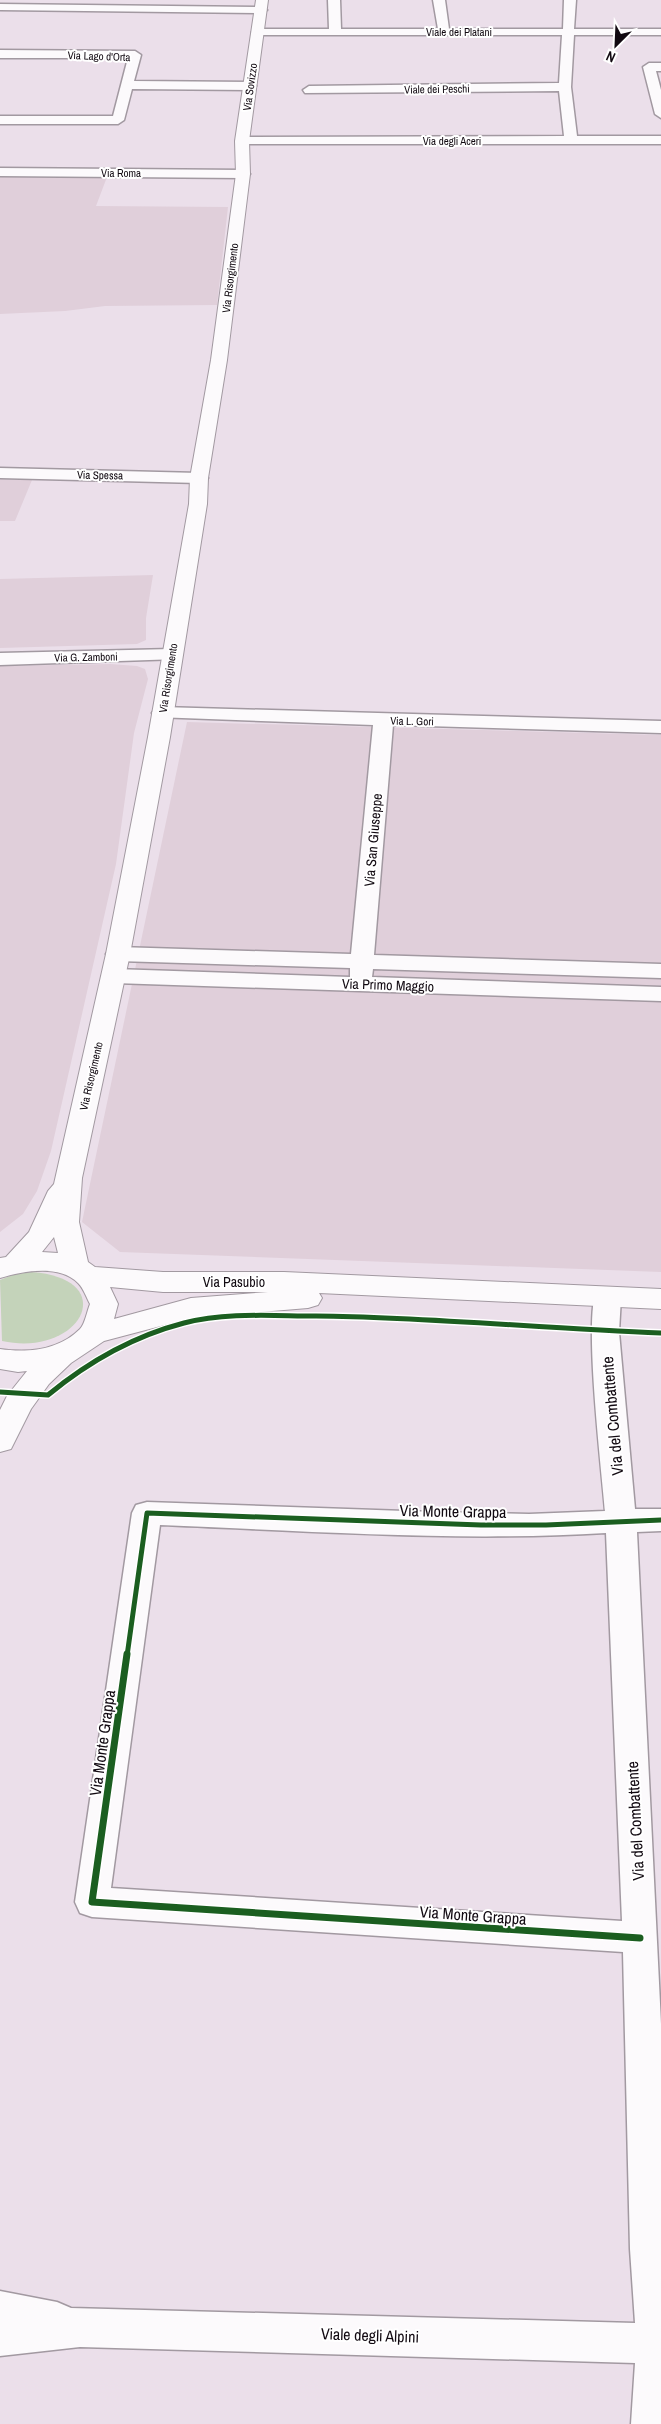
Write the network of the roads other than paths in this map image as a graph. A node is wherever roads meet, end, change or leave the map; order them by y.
1 (334, 0) edge
2 (439, 0) edge
3 (570, 0) edge
4 (262, 5) edge
5 (0, 7) edge
6 (444, 31) junction
7 (258, 32) junction
8 (335, 32) junction
9 (568, 32) junction
10 (661, 32) edge
11 (0, 54) edge
12 (661, 68) edge
13 (127, 85) junction
14 (250, 86) junction
15 (565, 87) junction
16 (309, 90) dead end
17 (661, 114) edge
18 (0, 120) edge
19 (571, 140) junction
20 (661, 140) edge
21 (242, 141) junction
22 (0, 172) edge
23 (243, 174) junction
24 (0, 473) edge
25 (199, 478) junction
26 (172, 655) junction
27 (0, 659) edge
28 (162, 713) junction
29 (383, 720) junction
30 (661, 727) edge
31 (118, 954) junction
32 (363, 960) junction
33 (661, 971) edge
34 (114, 976) junction
35 (360, 984) junction
36 (661, 994) edge
37 (68, 1178) junction
38 (8, 1265) edge
39 (82, 1272) junction
40 (379, 1288) junction
41 (607, 1297) junction
42 (661, 1299) edge
43 (94, 1334) junction
44 (62, 1356) junction
45 (0, 1358) edge
46 (0, 1391) edge
47 (0, 1428) edge
48 (0, 1441) edge
49 (621, 1520) junction
50 (661, 1520) edge
51 (640, 1938) junction
52 (653, 2085) edge
53 (0, 2310) edge
54 (80, 2327) junction
55 (0, 2336) edge
56 (659, 2344) edge
57 (652, 2424) edge

1 - 8 street
2 - 6 street
3 - 9 street
4 - 5 street
4 - 7 street, Via Sovizzo
6 - 8 street, Viale dei Platani
6 - 9 street, Viale dei Platani
7 - 8 street, Viale dei Platani
7 - 14 street, Via Sovizzo
9 - 10 street, Viale dei Platani
9 - 15 street
11 - 13 street, Via Lago d'Orta
12 - 17 street
13 - 14 street
13 - 18 street, Via Lago d'Orta
14 - 21 street, Via Sovizzo
15 - 16 street, Viale dei Peschi
15 - 19 street
19 - 20 street, Via degli Aceri
19 - 21 street, Via degli Aceri
21 - 23 street, Via Sovizzo
22 - 23 street, Via Roma
23 - 25 street, Via Risorgimento
24 - 25 street, Via Spessa
25 - 26 street, Via Risorgimento
26 - 27 street, Via G. Zamboni
26 - 28 street, Via Risorgimento
28 - 29 street, Via L. Gori
28 - 31 street, Via Risorgimento
29 - 30 street, Via L. Gori
29 - 32 street, Via San Giuseppe
31 - 32 street, Via Primo Maggio
31 - 34 street, Via Risorgimento
32 - 33 street, Via Primo Maggio
32 - 35 street, Via San Giuseppe
34 - 35 street, Via Primo Maggio
34 - 37 street, Via Risorgimento
35 - 36 street, Via Primo Maggio
37 - 38 street
37 - 39 street
38 - 39 street
39 - 40 street, Via Pasubio
39 - 43 street
40 - 41 street, Via Pasubio
40 - 43 street, Via Pasubio
41 - 42 street, Via Pasubio
41 - 49 street, Via del Combattente
43 - 44 street
44 - 45 street
44 - 48 street
46 - 47 street
49 - 50 street
49 - 51 street, Via del Combattente
49 - 51 street, Via Monte Grappa
51 - 52 street, Via del Combattente
52 - 56 street, Via del Combattente
53 - 54 street, Viale degli Alpini
54 - 55 street, Viale degli Alpini
54 - 56 street, Viale degli Alpini
56 - 57 street, Via del Combattente

